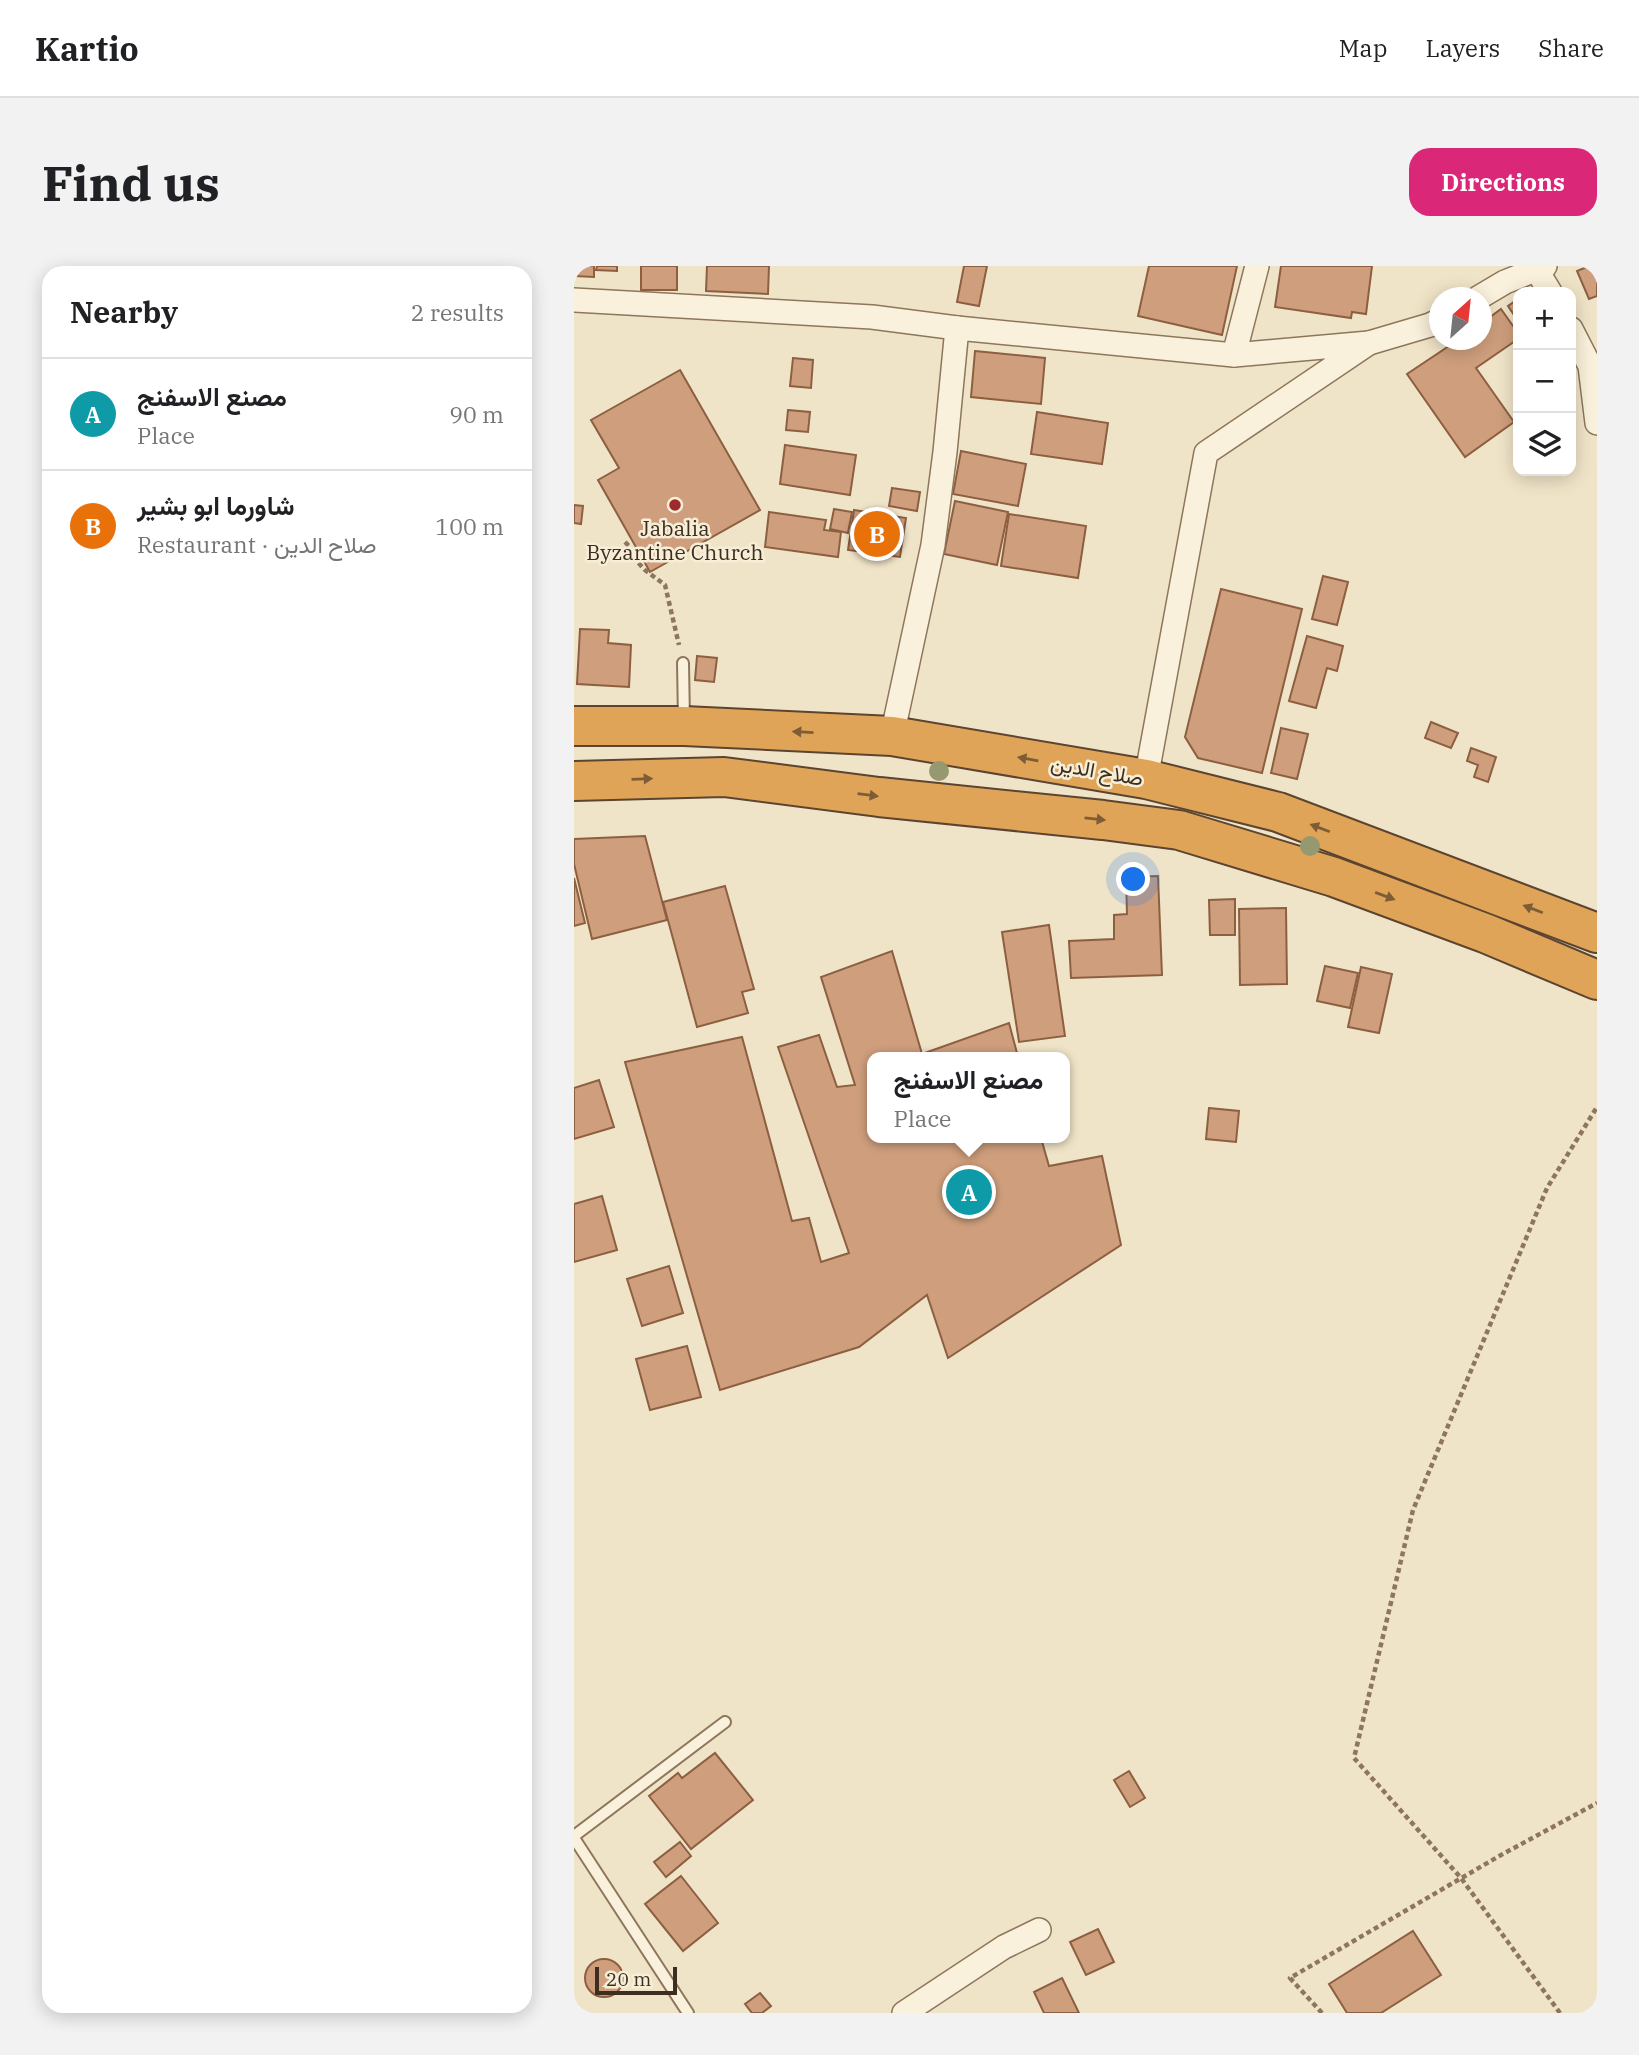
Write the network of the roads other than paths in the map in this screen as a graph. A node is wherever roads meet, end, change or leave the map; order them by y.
1 (1257, 266) edge
2 (1540, 268) edge
3 (1504, 274) edge
4 (1490, 287) edge
5 (1548, 287) edge
6 (574, 300) edge
7 (1429, 326) edge
8 (957, 328) junction
9 (1576, 339) edge
10 (1369, 343) junction
11 (1234, 355) junction
12 (1597, 423) edge
13 (684, 663) road end
14 (574, 726) edge
15 (684, 726) junction
16 (892, 736) junction
17 (1146, 779) junction
18 (574, 781) edge
19 (1597, 933) edge
20 (1597, 980) edge
21 (725, 1722) dead end
22 (574, 1837) edge
23 (1039, 1930) dead end
24 (688, 2013) edge
25 (904, 2013) edge

1 - 11 street
2 - 3 street
2 - 5 street
3 - 4 street
6 - 8 street
7 - 10 street
8 - 11 street
8 - 16 street
9 - 12 street
10 - 11 street
10 - 17 street
13 - 15 lane
14 - 15 highway, صلاح الدين
16 -> 15 highway, صلاح الدين
17 -> 16 highway, صلاح الدين
19 -> 17 highway, صلاح الدين
18 -> 20 highway
21 - 22 lane
22 - 24 lane
23 - 25 street

